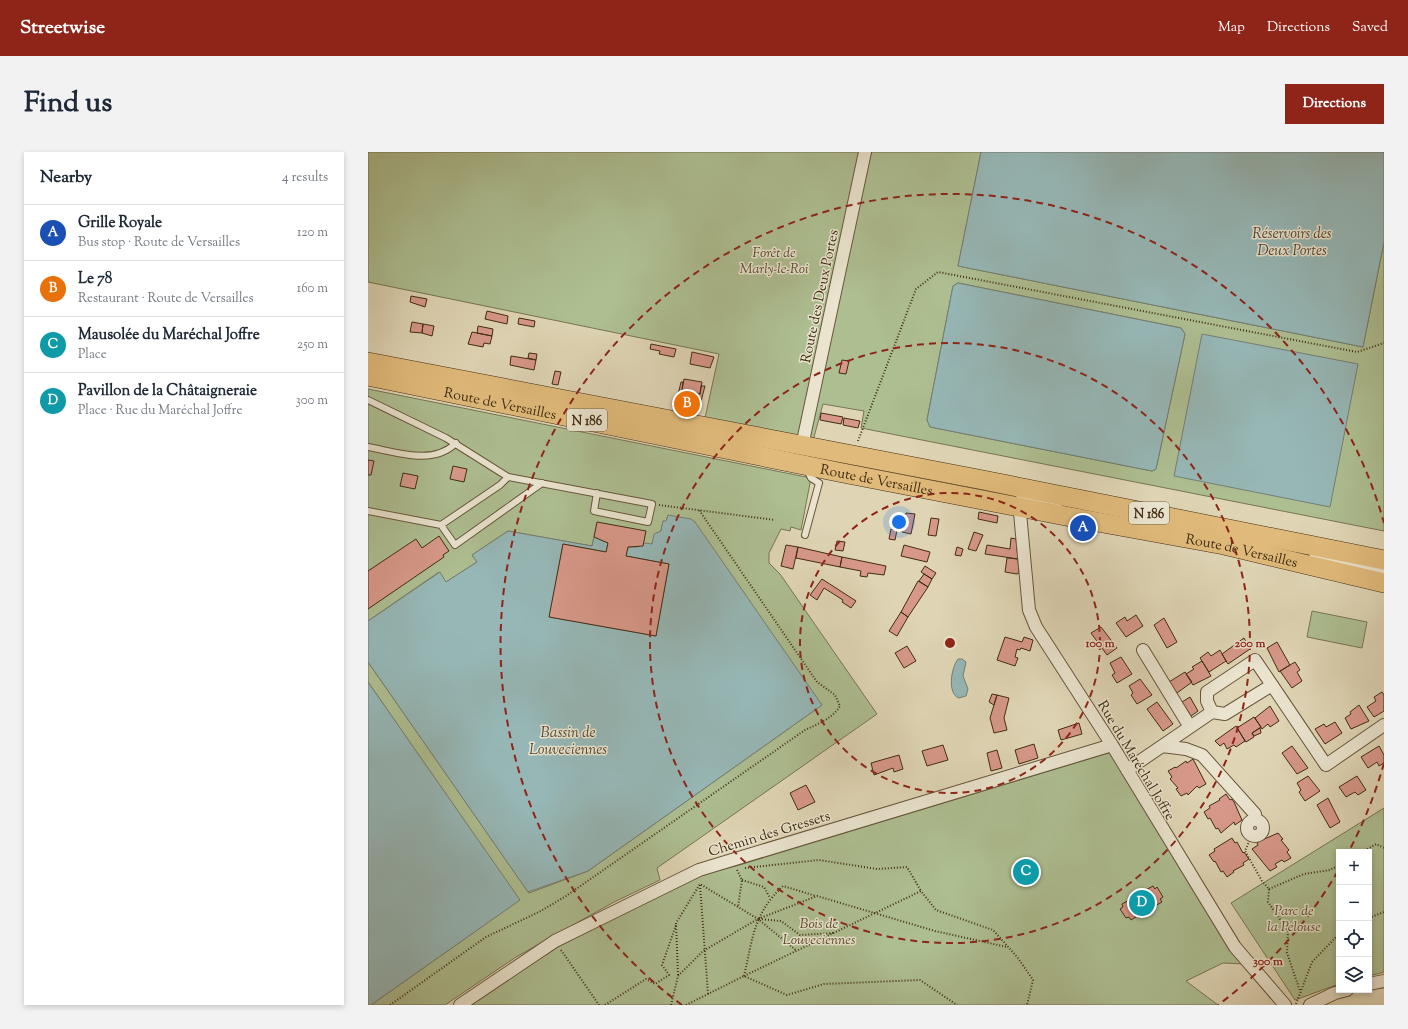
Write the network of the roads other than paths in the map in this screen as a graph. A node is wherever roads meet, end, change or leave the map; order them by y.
1 (865, 152) edge
2 (368, 362) edge
3 (368, 376) edge
4 (368, 400) edge
5 (456, 443) junction
6 (368, 447) edge
7 (804, 455) junction
8 (508, 477) junction
9 (826, 480) dead end
10 (542, 483) junction
11 (819, 483) junction
12 (597, 493) junction
13 (1090, 501) junction
14 (1019, 507) junction
15 (368, 511) edge
16 (441, 525) junction
17 (805, 535) dead end
18 (1384, 560) edge
19 (1351, 570) junction
20 (1384, 571) edge
21 (1384, 583) edge
22 (1143, 650) dead end
23 (1272, 685) junction
24 (1212, 712) junction
25 (1384, 725) edge
26 (1190, 727) junction
27 (1112, 745) junction
28 (1162, 746) junction
29 (1127, 770) junction
30 (1252, 835) road end
31 (1384, 981) edge
32 (1372, 983) edge
33 (1336, 993) edge
34 (460, 1005) edge
35 (1286, 1005) edge
36 (1310, 1005) edge

1 - 7 street, Route des Deux Portes
2 - 7 main road, Route de Versailles / N 186
3 - 7 main road, Route de Versailles / N 186
4 - 5 lane
5 - 6 lane
5 - 8 lane
7 - 11 lane
7 - 13 main road, Route de Versailles / N 186
7 - 14 main road, Route de Versailles / N 186
8 - 10 lane
8 - 16 lane
9 - 11 lane
10 - 12 lane
10 - 16 lane
11 - 17 lane
12 - 12 lane
13 - 14 street
13 - 18 main road, Route de Versailles / N 186
14 - 19 main road, Route de Versailles / N 186
14 - 27 street, Rue du Maréchal Joffre
15 - 16 lane
19 - 20 main road
19 - 21 main road, Route de Versailles / N 186
22 - 26 street
23 - 24 street
23 - 24 street
23 - 25 street
24 - 26 street
26 - 28 street
27 - 29 street, Rue du Maréchal Joffre
27 - 34 street, Chemin des Gressets
28 - 29 street
28 - 30 street
29 - 35 street, Rue du Maréchal Joffre
31 - 32 street
33 - 36 street

